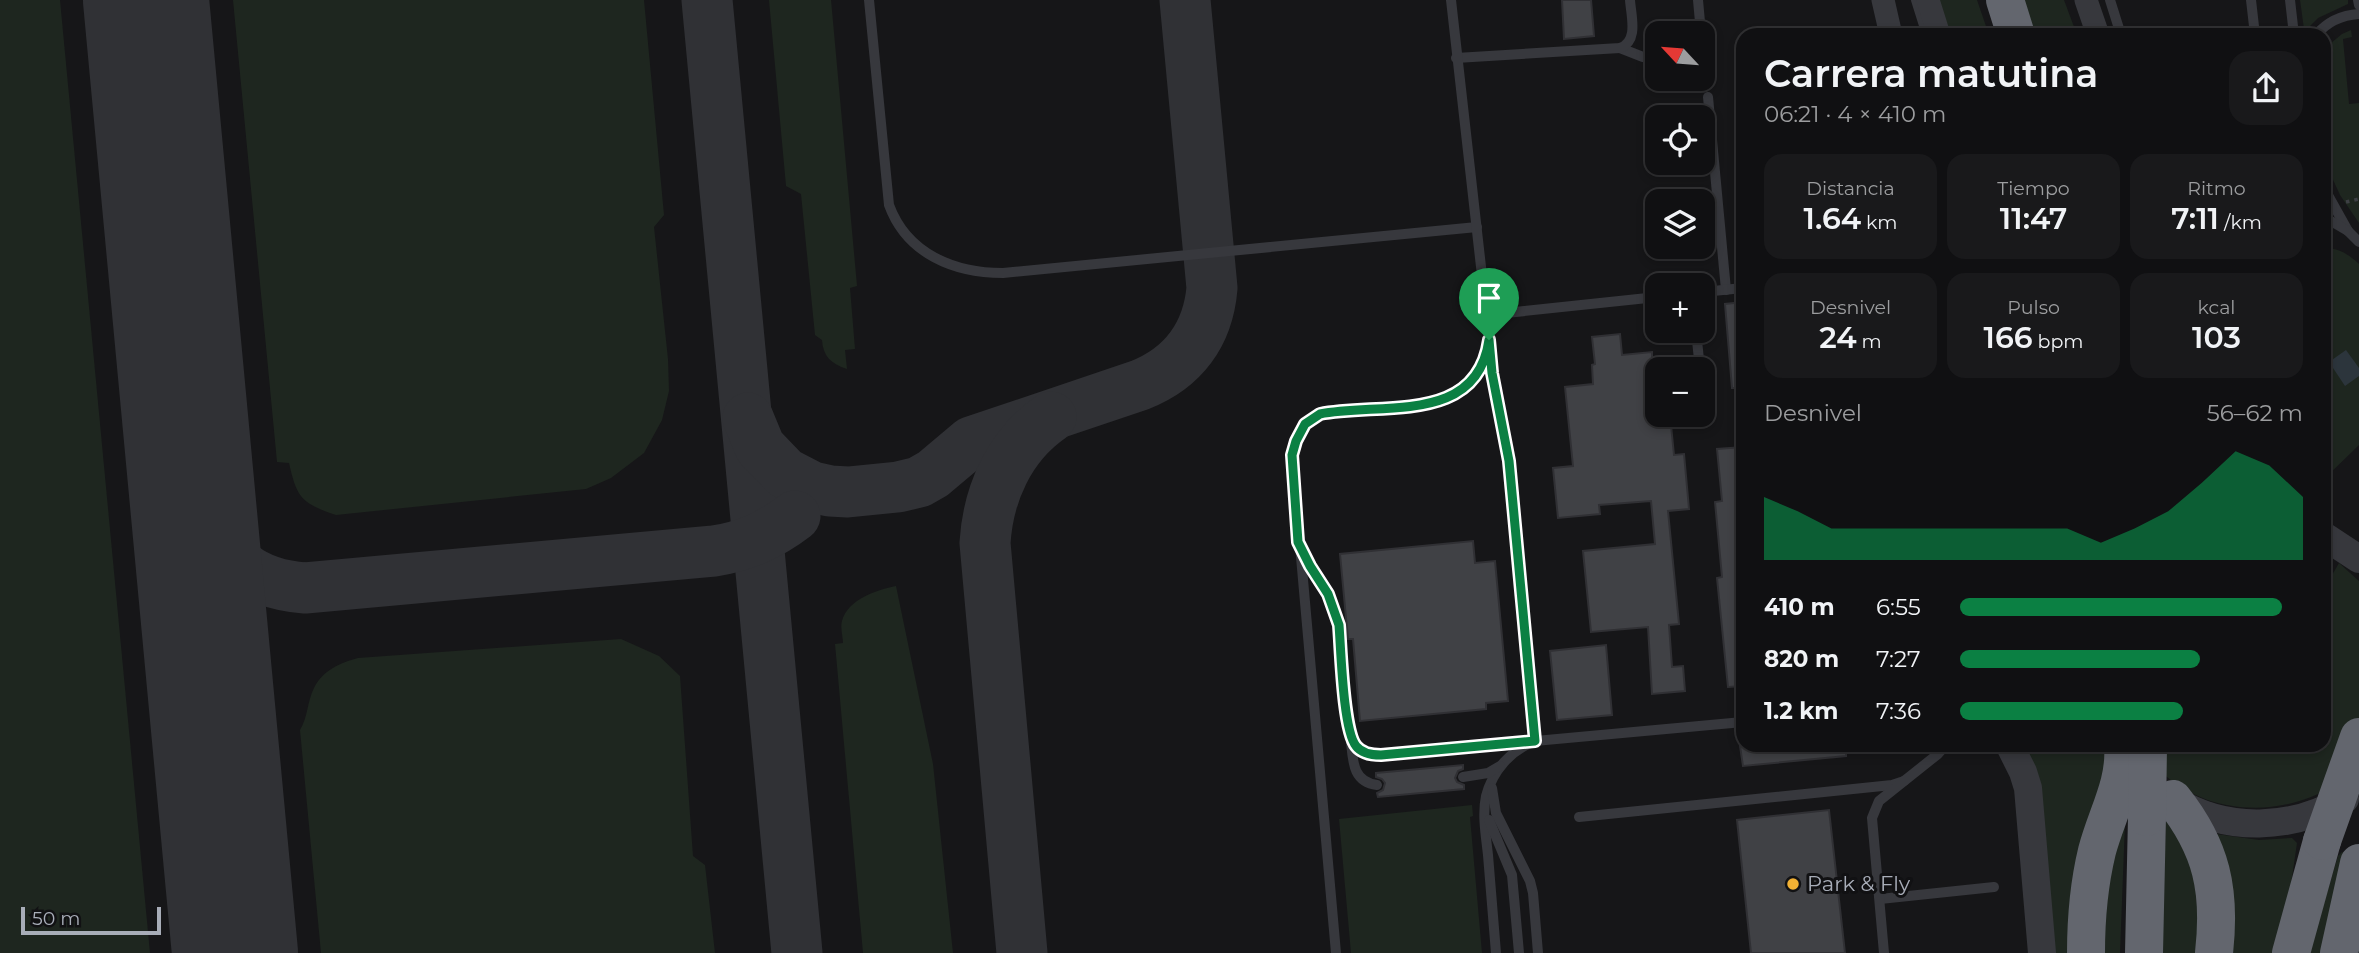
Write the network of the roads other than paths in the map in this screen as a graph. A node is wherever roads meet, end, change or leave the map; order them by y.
1 (869, 0) edge
2 (1451, 0) edge
3 (1630, 0) edge
4 (1698, 0) edge
5 (1883, 0) edge
6 (1916, 0) edge
7 (1928, 0) edge
8 (2005, 0) edge
9 (2086, 0) edge
10 (2110, 0) edge
11 (2251, 0) edge
12 (2290, 0) edge
13 (2358, 0) edge
14 (2359, 5) edge
15 (2359, 13) edge
16 (1700, 21) edge
17 (1889, 28) edge
18 (1925, 28) edge
19 (1937, 28) edge
20 (2014, 28) edge
21 (2096, 28) edge
22 (2120, 28) edge
23 (2254, 28) edge
24 (2293, 28) edge
25 (2322, 28) edge
26 (1620, 48) junction
27 (1645, 57) edge
28 (1456, 58) junction
29 (1708, 97) dead end
30 (2331, 201) edge
31 (2331, 221) edge
32 (1477, 227) junction
33 (2348, 231) junction
34 (2359, 242) edge
35 (1736, 288) edge
36 (1726, 289) junction
37 (1715, 290) edge
38 (1645, 298) edge
39 (1487, 315) junction
40 (1489, 340) junction
41 (2331, 541) edge
42 (1298, 542) junction
43 (2359, 559) edge
44 (1736, 723) edge
45 (1349, 732) junction
46 (2359, 737) edge
47 (1535, 741) junction
48 (1940, 752) edge
49 (2013, 752) edge
50 (2129, 752) edge
51 (2134, 752) edge
52 (1492, 774) junction
53 (1464, 777) dead end
54 (1904, 781) junction
55 (1377, 785) dead end
56 (2359, 787) edge
57 (1485, 800) junction
58 (2160, 808) junction
59 (1579, 817) dead end
60 (2357, 879) edge
61 (1994, 887) dead end
62 (1880, 899) junction
63 (1336, 953) edge
64 (1496, 953) edge
65 (1520, 953) edge
66 (1538, 953) edge
67 (1884, 953) edge
68 (2042, 953) edge
69 (2086, 953) edge
70 (2144, 953) edge
71 (2214, 953) edge
72 (2291, 953) edge
73 (2339, 953) edge

1 - 32 lane
2 - 28 lane
3 - 26 lane
4 - 16 lane
5 - 17 street
6 - 18 lane
7 - 19 street
8 - 20 highway
9 - 21 street
10 - 22 lane
11 - 23 lane
12 - 24 lane
13 - 14 lane
15 - 25 lane
26 - 27 lane
26 - 28 lane
28 - 32 lane
29 - 36 lane
30 - 33 lane
31 - 33 lane
32 - 39 lane
33 - 34 lane
35 - 36 lane
36 - 37 lane
38 - 39 lane
39 - 40 lane
40 - 42 lane
40 - 47 lane
41 - 43 street
42 - 45 lane
42 - 63 lane
44 - 47 lane
45 - 47 lane
45 - 55 lane
46 - 72 highway, bridge
47 - 52 lane
48 - 54 lane
49 - 68 street
50 - 69 highway
51 - 58 highway, bridge
52 - 53 lane
52 - 57 lane
52 - 66 lane
54 - 59 lane
54 - 62 lane
56 - 58 street
57 - 64 lane
57 - 65 lane
58 - 70 highway
58 - 71 highway
60 - 73 highway
61 - 62 lane
62 - 67 lane

